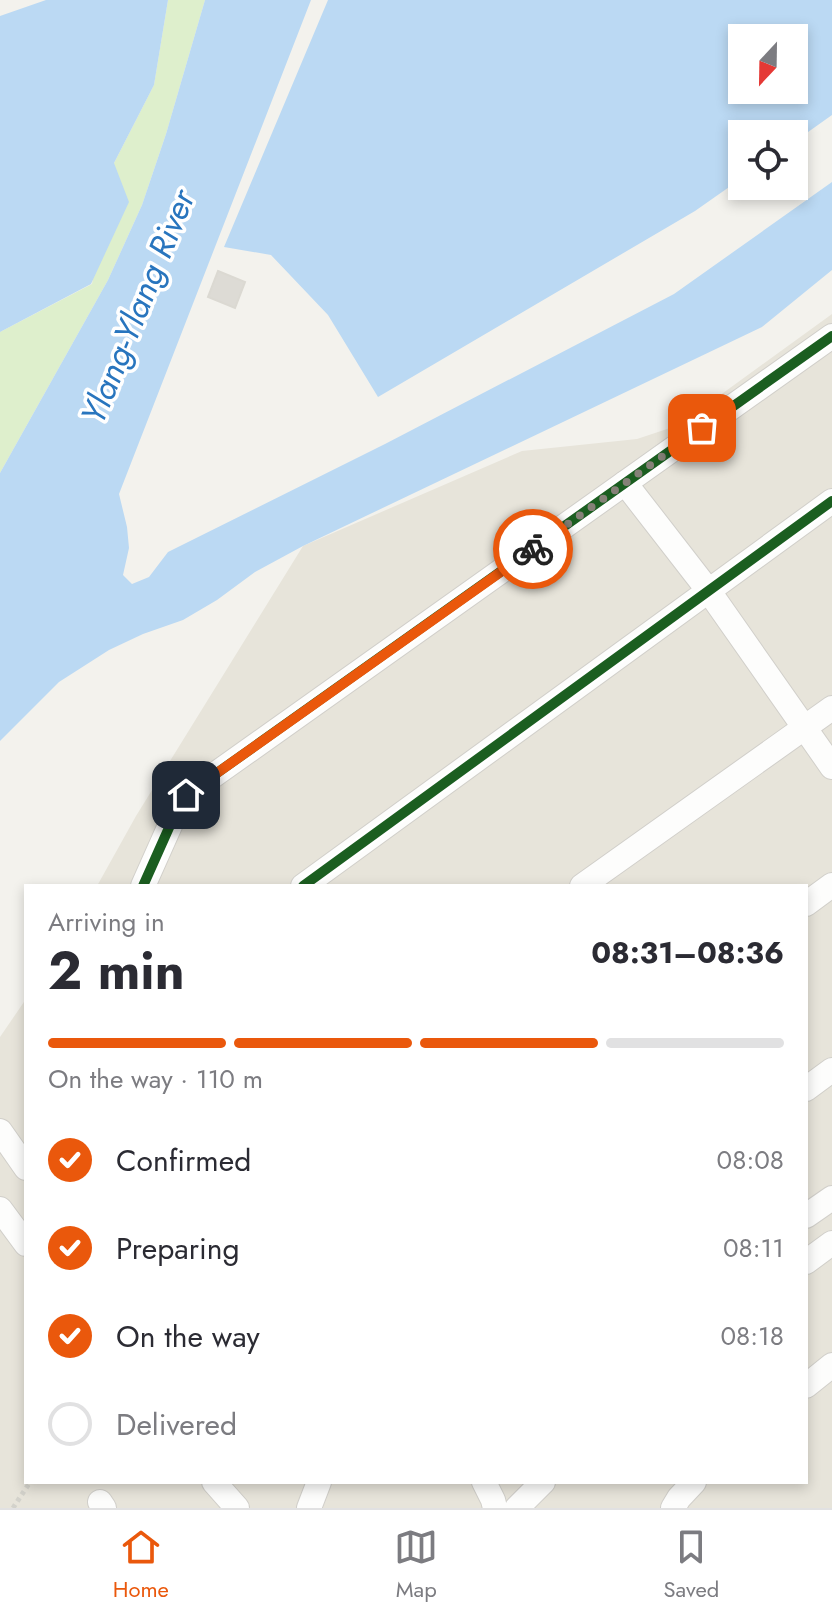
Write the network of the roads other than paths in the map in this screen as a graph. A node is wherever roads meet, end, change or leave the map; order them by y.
1 (832, 336) edge
2 (625, 483) junction
3 (832, 501) edge
4 (708, 590) junction
5 (832, 708) edge
6 (804, 727) junction
7 (832, 767) edge
8 (144, 884) edge
9 (306, 884) edge
10 (585, 884) edge
11 (832, 885) edge
12 (808, 903) edge
13 (832, 1070) edge
14 (808, 1088) edge
15 (0, 1131) edge
16 (24, 1165) edge
17 (832, 1198) edge
18 (0, 1209) edge
19 (808, 1215) edge
20 (24, 1241) edge
21 (832, 1243) edge
22 (808, 1261) edge
23 (832, 1365) edge
24 (808, 1384) edge
25 (216, 1484) edge
26 (316, 1484) edge
27 (485, 1484) edge
28 (541, 1484) edge
29 (692, 1484) edge
30 (237, 1508) edge
31 (309, 1508) edge
32 (495, 1508) edge
33 (517, 1508) edge
34 (673, 1508) edge

1 - 2 street
2 - 4 street
2 - 8 street
3 - 4 street
4 - 6 street
4 - 9 street
5 - 6 street
6 - 7 street
6 - 10 street
11 - 12 street
13 - 14 street
15 - 16 street
17 - 19 street
18 - 20 street
21 - 22 street
23 - 24 street
25 - 30 street
26 - 31 street
27 - 32 street
28 - 33 street
29 - 34 street

